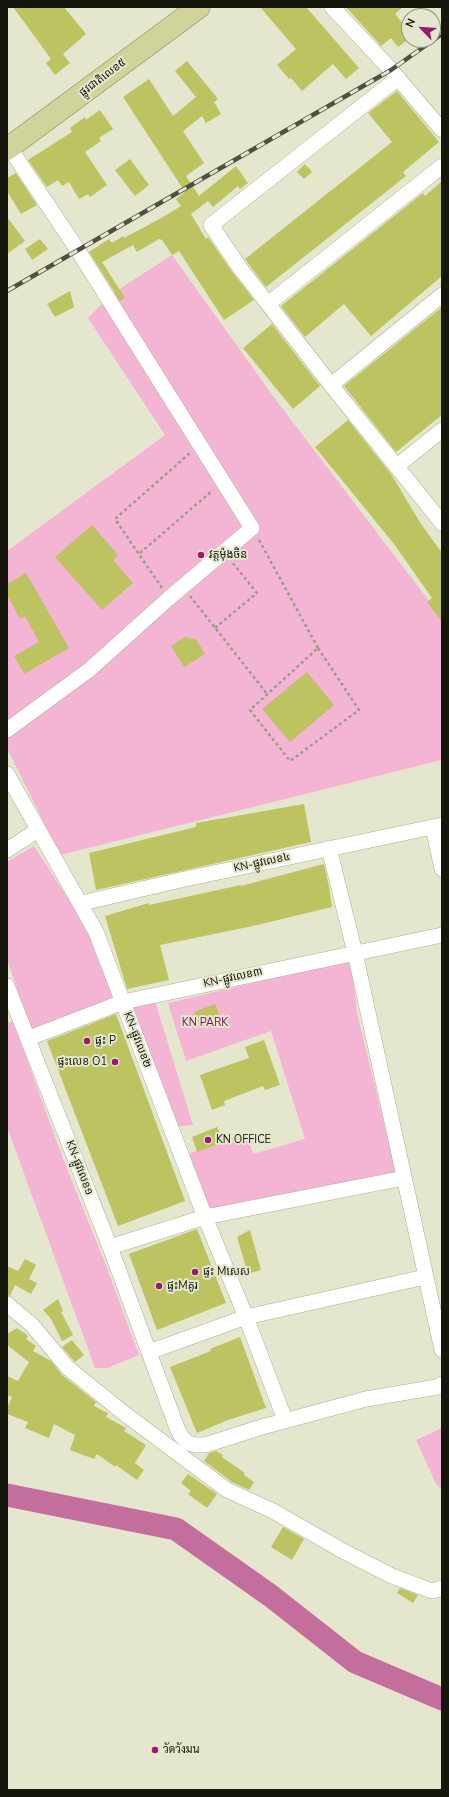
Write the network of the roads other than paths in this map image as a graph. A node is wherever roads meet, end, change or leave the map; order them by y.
1 (199, 7) edge
2 (332, 7) edge
3 (398, 78) junction
4 (442, 130) edge
5 (8, 147) edge
6 (442, 166) edge
7 (442, 295) edge
8 (268, 304) junction
9 (331, 385) junction
10 (442, 430) edge
11 (397, 466) junction
12 (442, 523) edge
13 (7, 730) edge
14 (7, 774) edge
15 (437, 826) edge
16 (38, 830) junction
17 (329, 848) junction
18 (7, 850) edge
19 (442, 869) edge
20 (82, 903) junction
21 (442, 936) edge
22 (355, 953) junction
23 (7, 986) edge
24 (123, 1002) junction
25 (28, 1038) junction
26 (404, 1178) junction
27 (205, 1217) junction
28 (110, 1247) junction
29 (425, 1278) junction
30 (7, 1304) edge
31 (246, 1317) junction
32 (442, 1350) edge
33 (149, 1352) junction
34 (442, 1384) edge
35 (286, 1420) junction
36 (442, 1588) edge

1 - 5 highway, ផ្លូវជាតិលេខ៥
2 - 3 street
3 - 4 street
3 - 8 street
5 - 13 street
6 - 8 street
7 - 9 street
8 - 9 street
9 - 11 street
10 - 11 street
11 - 12 street
14 - 16 street, KN-ផ្លូវលេខ២
15 - 17 street, KN-ផ្លូវលេខ៤
15 - 19 street
16 - 18 street
16 - 20 street, KN-ផ្លូវលេខ២
17 - 20 street, KN-ផ្លូវលេខ៤
17 - 22 street
20 - 24 street, KN-ផ្លូវលេខ២
21 - 22 street, KN-ផ្លូវលេខ៣
22 - 24 street, KN-ផ្លូវលេខ៣
22 - 26 street
23 - 25 street, KN-ផ្លូវលេខ១
24 - 25 street, KN-ផ្លូវលេខ៣
24 - 27 street, KN-ផ្លូវលេខ២
25 - 28 street, KN-ផ្លូវលេខ១
26 - 27 street
26 - 29 street
27 - 28 street
27 - 31 street, KN-ផ្លូវលេខ២
28 - 33 street, KN-ផ្លូវលេខ១
29 - 31 street
29 - 32 street
30 - 36 street
31 - 33 street
31 - 35 street, KN-ផ្លូវលេខ២
33 - 35 street, KN-ផ្លូវលេខ១
34 - 35 street

